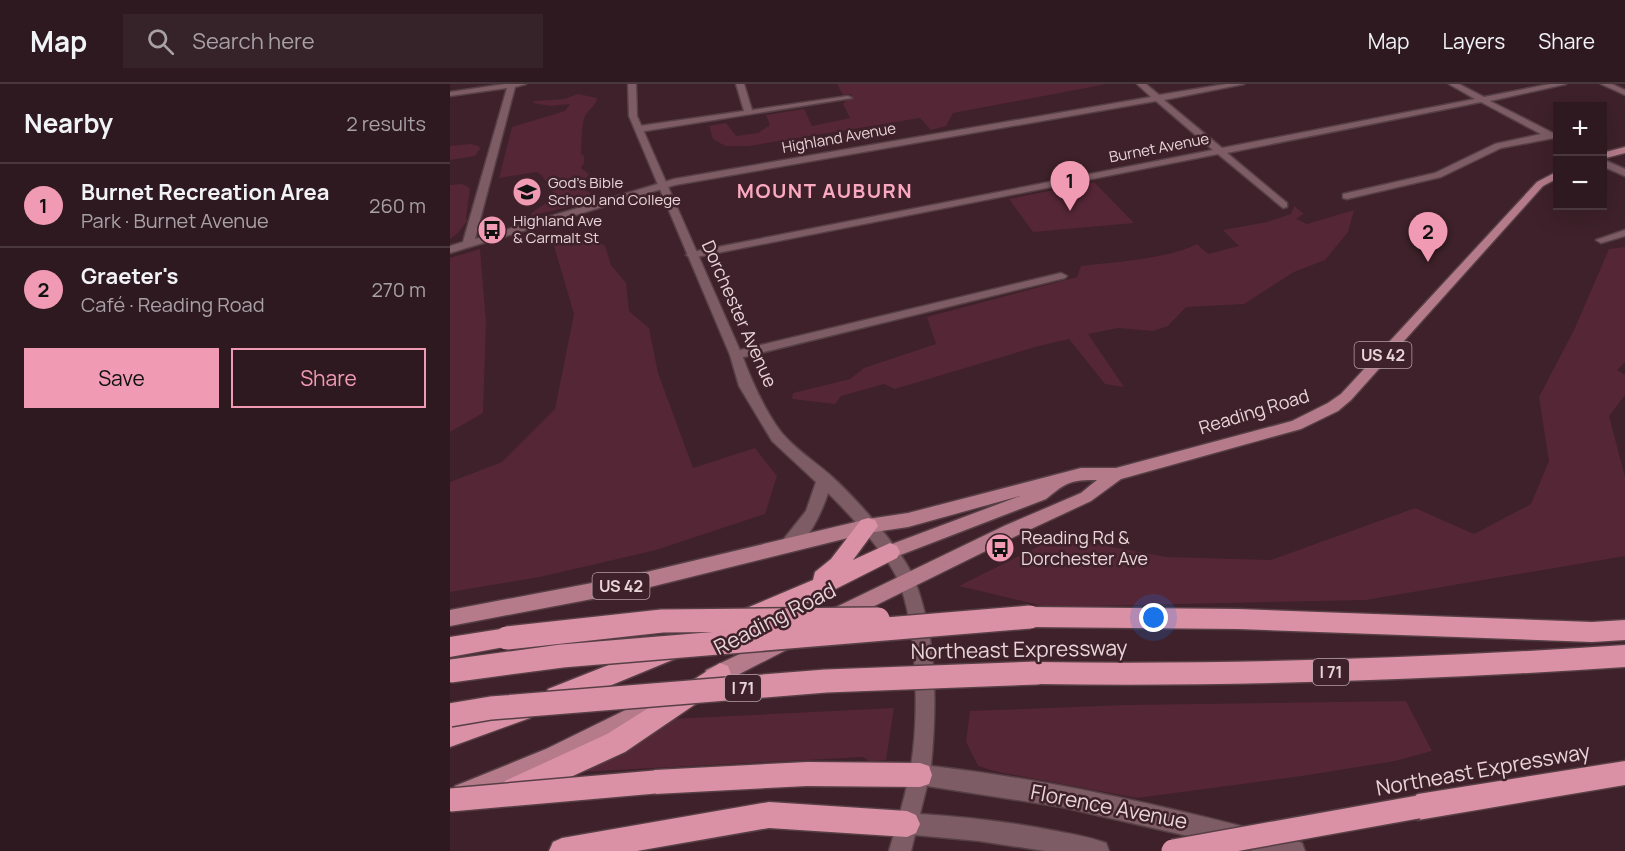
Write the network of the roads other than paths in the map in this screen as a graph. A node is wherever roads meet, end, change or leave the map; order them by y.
1 (522, 84) edge
2 (632, 84) edge
3 (741, 84) edge
4 (1141, 84) edge
5 (1240, 84) edge
6 (1453, 84) edge
7 (1562, 84) edge
8 (1605, 84) edge
9 (499, 86) edge
10 (512, 86) junction
11 (1625, 93) edge
12 (450, 94) edge
13 (848, 98) dead end
14 (1158, 98) junction
15 (1482, 100) junction
16 (748, 113) junction
17 (639, 129) junction
18 (1553, 137) edge
19 (1625, 150) edge
20 (1221, 152) junction
21 (1607, 155) edge
22 (1607, 164) edge
23 (1625, 173) edge
24 (1553, 176) edge
25 (661, 184) junction
26 (1347, 196) dead end
27 (1283, 205) dead end
28 (1625, 233) edge
29 (1601, 240) dead end
30 (468, 245) junction
31 (450, 250) edge
32 (692, 255) junction
33 (1061, 276) dead end
34 (736, 355) junction
35 (1116, 474) junction
36 (825, 479) junction
37 (1059, 480) junction
38 (868, 526) junction
39 (789, 545) junction
40 (890, 552) junction
41 (908, 581) junction
42 (803, 595) junction
43 (1030, 617) junction
44 (450, 618) edge
45 (1625, 630) edge
46 (450, 646) edge
47 (1625, 656) edge
48 (450, 671) edge
49 (720, 674) junction
50 (450, 715) edge
51 (450, 735) edge
52 (1625, 773) edge
53 (920, 775) junction
54 (450, 799) edge
55 (450, 813) edge
56 (908, 824) junction
57 (562, 851) edge
58 (900, 851) edge
59 (1098, 851) edge
60 (1173, 851) edge
61 (1294, 851) edge

1 - 10 street
2 - 17 street, Dorchester Avenue
3 - 16 street
4 - 14 street
5 - 14 street, Highland Avenue
6 - 15 street
7 - 15 street, Burnet Avenue
8 - 11 street
9 - 10 street
9 - 12 street
10 - 30 street
13 - 16 street
14 - 20 street
14 - 25 street, Highland Avenue
15 - 18 street
15 - 20 street, Burnet Avenue
16 - 17 street
17 - 25 street, Dorchester Avenue
18 - 26 street
19 - 21 main road
20 - 27 street
20 - 32 street, Burnet Avenue
22 - 23 street
24 - 35 main road, Reading Road / US 42
25 - 30 street, Highland Avenue
25 - 32 street, Dorchester Avenue
28 - 29 street
30 - 31 street, Highland Avenue
32 - 34 street, Dorchester Avenue
33 - 34 street
34 - 36 street, Dorchester Avenue
35 - 37 main road, Reading Road / US 42
35 - 41 main road, Reading Road / US 42
36 - 38 street, Dorchester Avenue
36 - 39 street
37 - 38 main road, Reading Road / US 42
37 - 40 main road
38 - 39 main road, Reading Road / US 42
38 - 40 street, Dorchester Avenue
38 - 42 highway
39 - 44 main road, Reading Road / US 42
40 - 41 street, Dorchester Avenue
40 - 42 highway
41 - 49 main road, Reading Road / US 42
41 - 53 street, Dorchester Avenue
42 - 51 highway
43 - 45 highway
43 - 46 highway, bridge
43 - 48 highway, bridge
47 - 50 highway, Northeast Expressway / I 71, bridge
49 - 54 main road, Reading Road / US 42
49 - 55 highway
52 - 60 highway, Northeast Expressway, bridge
53 - 54 highway, bridge
53 - 56 street, Dorchester Avenue
53 - 61 street, Florence Avenue
56 - 57 highway
56 - 58 street, Dorchester Avenue
56 - 59 street

